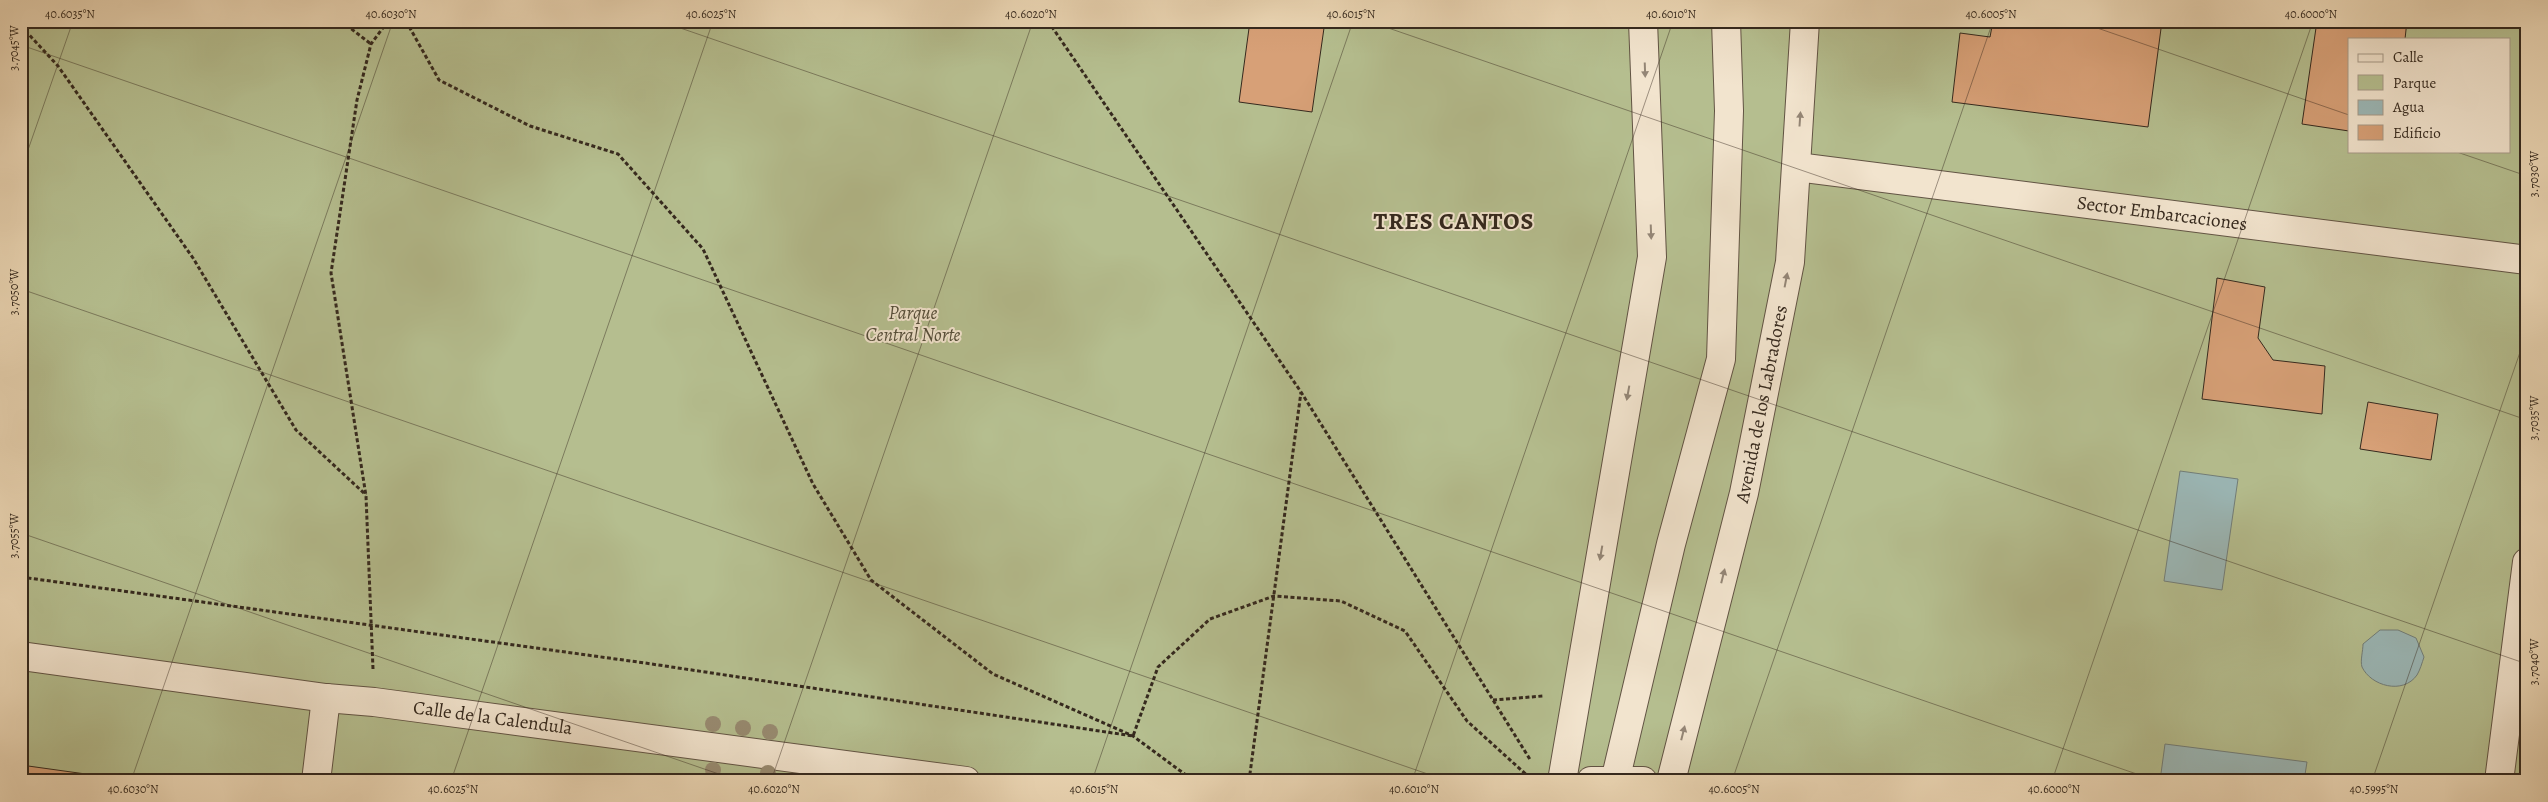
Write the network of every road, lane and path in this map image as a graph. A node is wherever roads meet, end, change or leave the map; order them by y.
1 (341, 21) edge
2 (388, 21) edge
3 (406, 21) edge
4 (1048, 21) edge
5 (1643, 21) edge
6 (1726, 21) edge
7 (1805, 21) edge
8 (21, 26) edge
9 (371, 44) junction
10 (1797, 167) junction
11 (2527, 260) edge
12 (1301, 392) junction
13 (366, 496) junction
14 (2527, 562) edge
15 (21, 577) edge
16 (1274, 596) junction
17 (372, 626) junction
18 (21, 656) edge
19 (326, 698) junction
20 (374, 702) junction
21 (1133, 736) junction
22 (1534, 764) dead end
23 (316, 781) edge
24 (966, 781) edge
25 (1194, 781) edge
26 (1249, 781) edge
27 (1532, 781) edge
28 (1562, 781) edge
29 (1591, 781) edge
30 (1615, 781) edge
31 (1643, 781) edge
32 (1671, 781) edge
33 (2499, 781) edge

1 - 9 path
2 - 9 path
3 - 21 path
4 - 12 path
5 -> 28 street
6 - 30 street
10 -> 7 street, Avenida de los Labradores
8 - 13 path
9 - 13 path
10 - 11 street, Sector Embarcaciones
32 -> 10 street, Avenida de los Labradores
12 - 16 path
12 - 22 path
13 - 17 path
14 - 33 street
15 - 17 path
16 - 21 path
16 - 26 path
16 - 27 path
17 - 20 path
17 - 21 path
18 - 19 street, Calle de la Calendula
19 - 20 street, Calle de la Calendula
19 - 23 street
20 - 24 street, Calle de la Calendula
21 - 25 path
29 - 30 street
30 - 31 street

